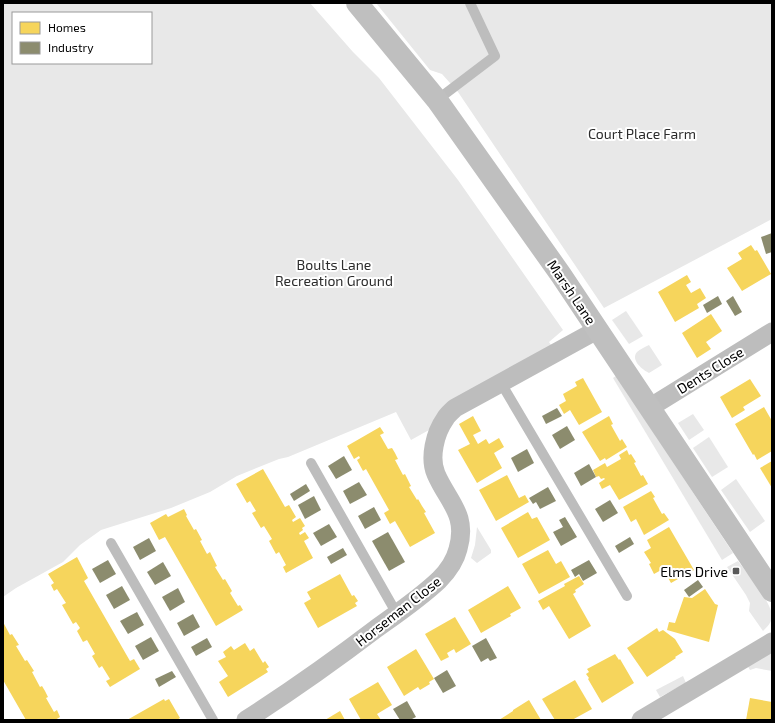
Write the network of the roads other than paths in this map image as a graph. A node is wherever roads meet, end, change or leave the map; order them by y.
1 (357, 3) edge
2 (470, 3) edge
3 (437, 100) junction
4 (597, 330) junction
5 (772, 332) edge
6 (501, 382) junction
7 (649, 408) junction
8 (311, 463) dead end
9 (111, 543) dead end
10 (772, 591) edge
11 (627, 596) dead end
12 (397, 614) junction
13 (772, 642) edge
14 (213, 720) edge
15 (246, 720) edge
16 (641, 720) edge

1 - 3 main road, Marsh Lane
2 - 3 lane
3 - 4 main road, Marsh Lane
4 - 6 street, Horseman Close
4 - 7 main road, Marsh Lane
5 - 7 street, Dents Close
6 - 11 lane
6 - 12 street, Horseman Close
7 - 10 main road, Marsh Lane
8 - 12 lane
9 - 14 lane
12 - 15 street, Horseman Close
13 - 16 street

